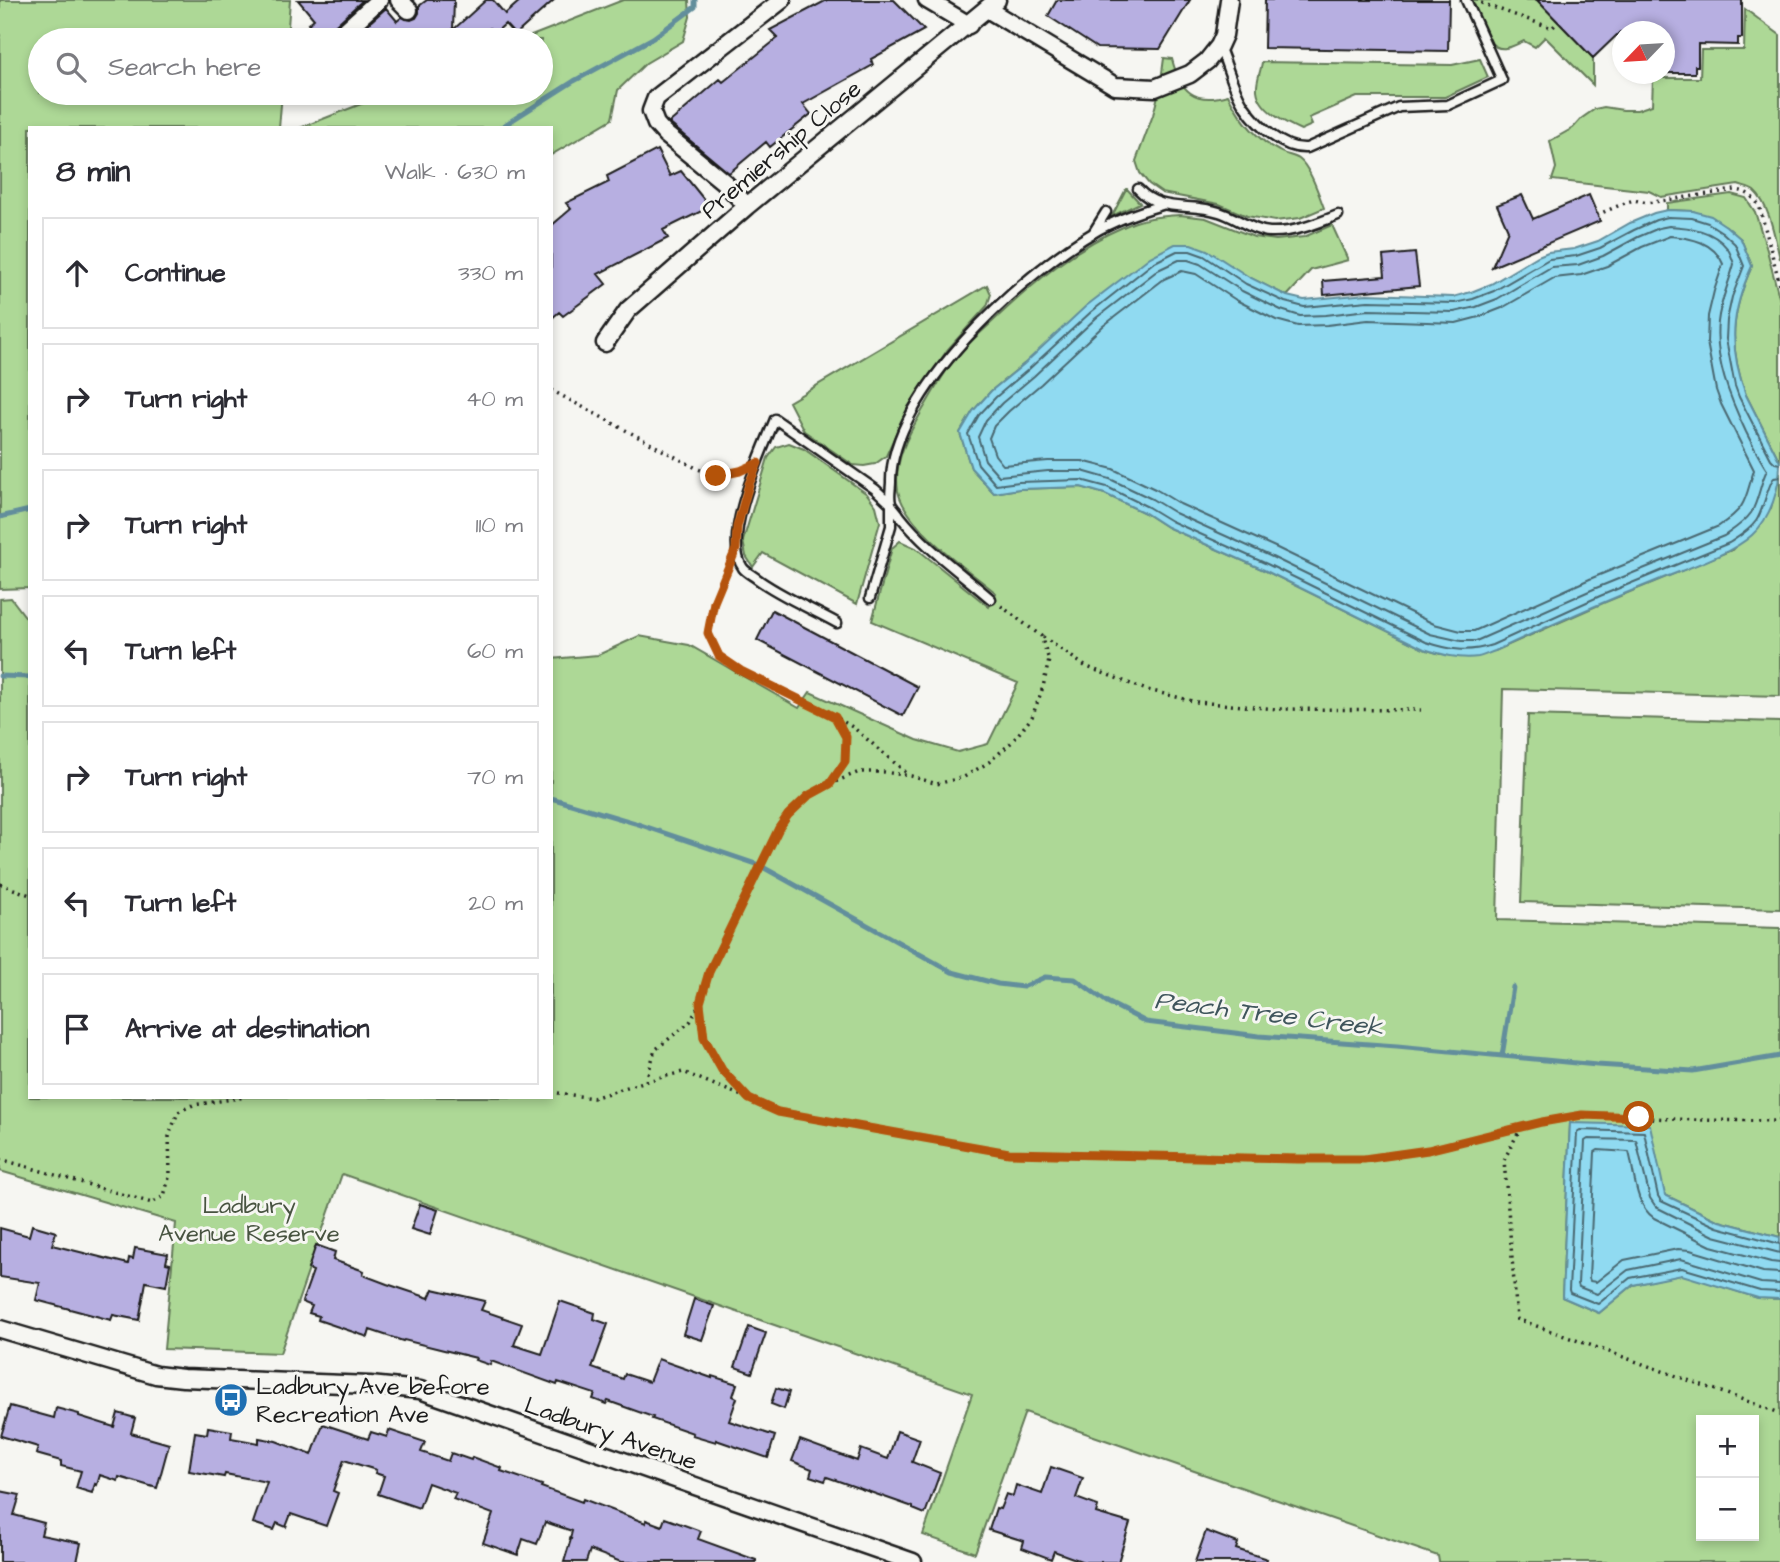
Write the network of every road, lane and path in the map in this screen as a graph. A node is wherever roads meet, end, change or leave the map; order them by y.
1 (379, 0) edge
2 (782, 0) edge
3 (927, 0) edge
4 (1229, 0) edge
5 (1466, 0) edge
6 (1472, 0) edge
7 (992, 4) edge
8 (1558, 22) dead end
9 (969, 25) junction
10 (348, 28) edge
11 (1219, 46) junction
12 (1138, 189) dead end
13 (1162, 205) junction
14 (747, 206) junction
15 (1106, 212) dead end
16 (1338, 215) dead end
17 (1597, 215) dead end
18 (1093, 233) junction
19 (1780, 285) edge
20 (605, 343) dead end
21 (553, 391) edge
22 (758, 463) junction
23 (891, 504) junction
24 (736, 549) junction
25 (870, 598) dead end
26 (991, 599) joint
27 (837, 623) dead end
28 (1041, 636) junction
29 (1421, 710) dead end
30 (835, 717) junction
31 (911, 776) junction
32 (830, 784) junction
33 (0, 884) edge
34 (28, 894) edge
35 (700, 1003) junction
36 (646, 1081) junction
37 (553, 1092) edge
38 (233, 1099) edge
39 (749, 1099) junction
40 (1780, 1121) edge
41 (1521, 1127) junction
42 (0, 1159) edge
43 (0, 1329) edge
44 (1780, 1413) edge
45 (913, 1562) edge

1 - 10 street
2 - 14 street
3 - 9 street
4 - 11 street
5 - 11 lane
6 - 8 path
7 - 9 street, Premiership Close
7 - 11 street
9 - 14 street, Premiership Close
12 - 13 lane
13 - 16 lane
13 - 18 lane
14 - 20 street, Premiership Close
15 - 18 lane
17 - 19 path
18 - 23 lane
21 - 22 path
22 - 23 lane
22 - 24 lane
23 - 25 lane
23 - 26 lane
24 - 27 lane
24 - 30 path
26 - 28 path
28 - 29 path
28 - 31 path
30 - 31 path
30 - 32 path
31 - 32 path
32 - 35 path
33 - 34 path
35 - 36 path
35 - 39 path
36 - 37 path
36 - 39 path
38 - 42 path
39 - 41 path
40 - 41 path
41 - 44 path
43 - 45 street, Ladbury Avenue

